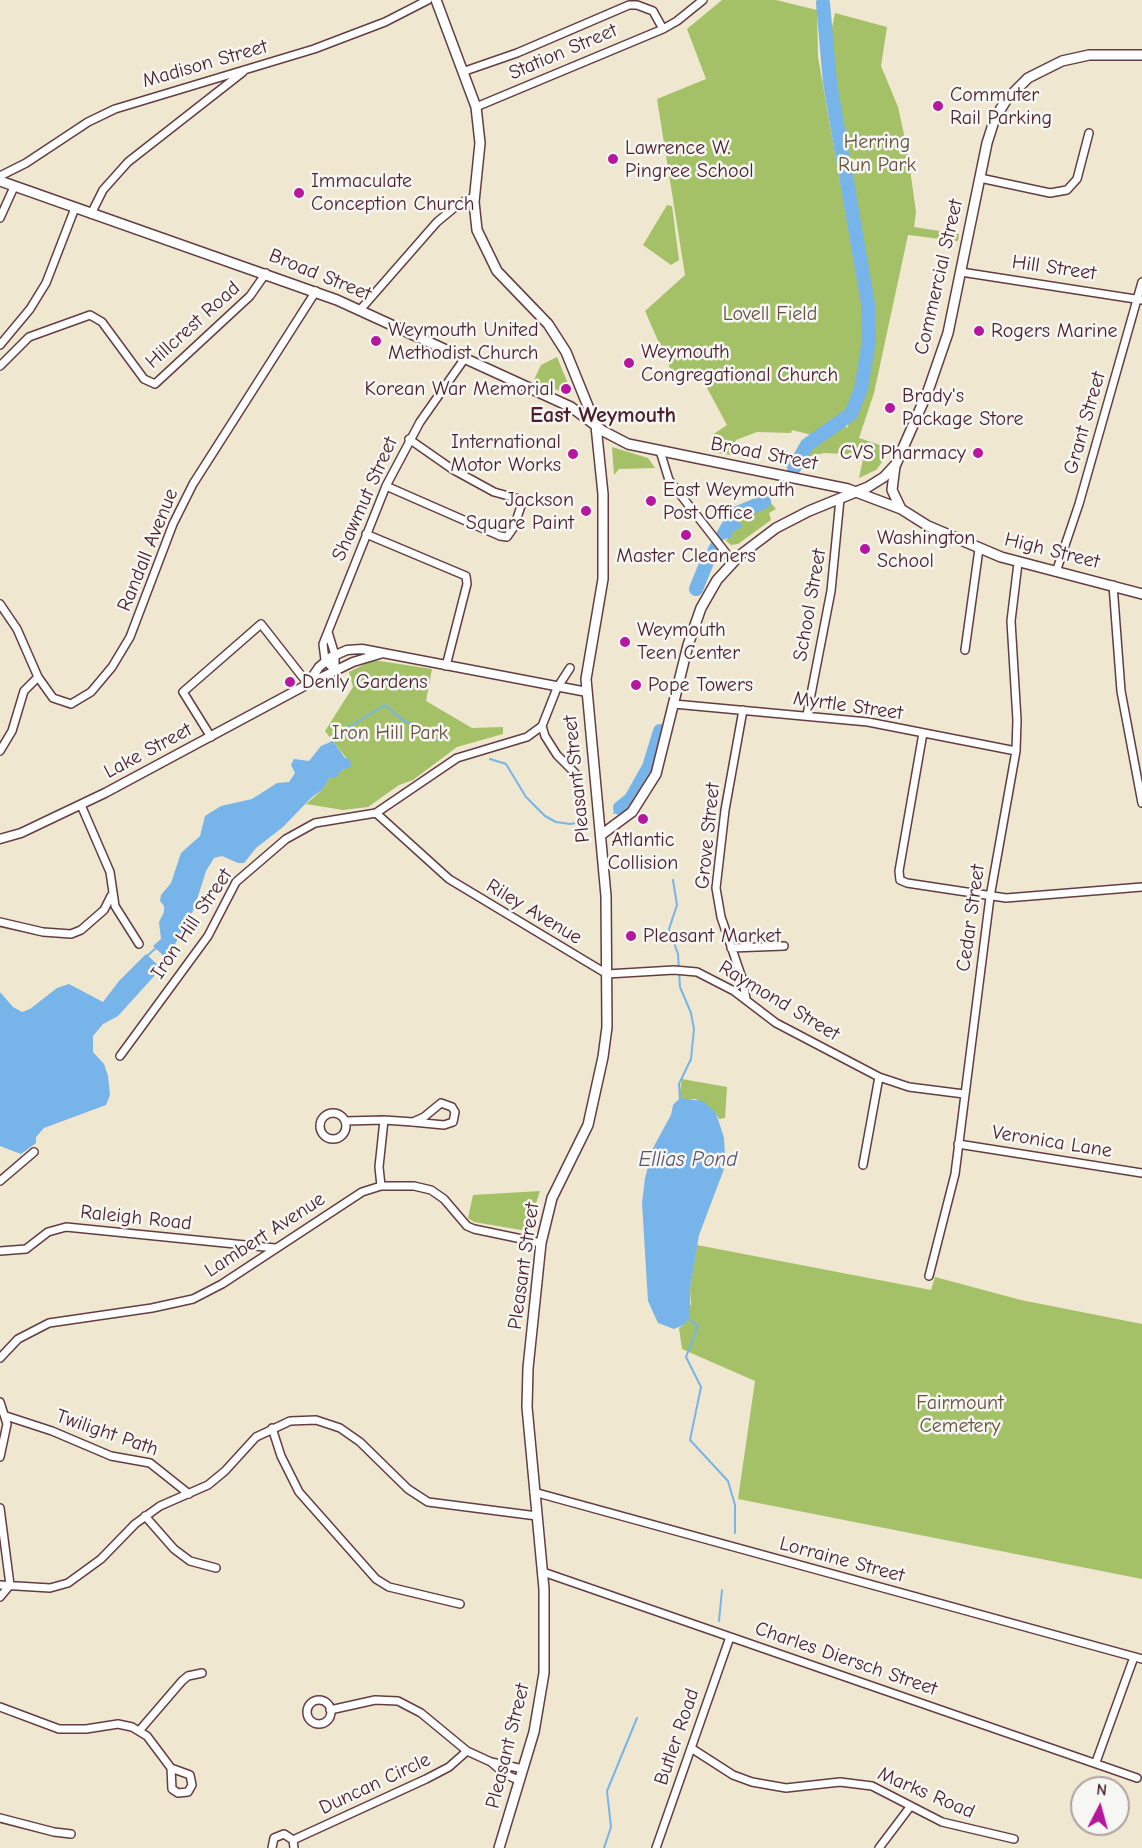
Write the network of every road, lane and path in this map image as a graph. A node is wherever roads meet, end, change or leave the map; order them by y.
1 (428, 0) edge
2 (436, 0) edge
3 (699, 1) edge
4 (663, 29) junction
5 (1142, 55) edge
6 (248, 69) junction
7 (465, 71) junction
8 (476, 106) junction
9 (1089, 134) dead end
10 (0, 176) edge
11 (980, 178) junction
12 (0, 180) edge
13 (14, 187) junction
14 (474, 197) junction
15 (75, 208) junction
16 (91, 214) junction
17 (0, 218) edge
18 (961, 272) junction
19 (266, 273) junction
20 (1142, 282) edge
21 (316, 291) junction
22 (1140, 299) edge
23 (360, 310) junction
24 (0, 345) edge
25 (465, 358) junction
26 (0, 366) edge
27 (596, 426) junction
28 (409, 439) junction
29 (660, 451) junction
30 (896, 464) junction
31 (386, 486) junction
32 (857, 492) junction
33 (840, 499) junction
34 (901, 509) junction
35 (366, 534) junction
36 (979, 549) junction
37 (733, 562) junction
38 (1018, 563) junction
39 (1056, 572) junction
40 (1113, 585) junction
41 (1142, 594) edge
42 (0, 604) edge
43 (328, 630) junction
44 (965, 650) dead end
45 (383, 653) junction
46 (330, 657) junction
47 (446, 666) junction
48 (570, 668) dead end
49 (335, 671) junction
50 (38, 677) junction
51 (308, 684) junction
52 (557, 687) junction
53 (587, 692) junction
54 (674, 705) junction
55 (743, 710) junction
56 (807, 715) junction
57 (542, 726) junction
58 (922, 733) junction
59 (211, 737) junction
60 (0, 751) edge
61 (1016, 751) junction
62 (575, 774) dead end
63 (1142, 802) edge
64 (81, 805) junction
65 (376, 813) junction
66 (602, 835) junction
67 (0, 839) edge
68 (1142, 887) edge
69 (111, 896) junction
70 (990, 897) junction
71 (0, 922) edge
72 (139, 944) dead end
73 (784, 946) dead end
74 (731, 948) junction
75 (607, 974) junction
76 (746, 999) junction
77 (120, 1056) dead end
78 (879, 1077) junction
79 (964, 1094) junction
80 (384, 1120) junction
81 (345, 1121) dead end
82 (413, 1122) junction
83 (958, 1144) junction
84 (34, 1152) dead end
85 (863, 1165) dead end
86 (1142, 1173) edge
87 (0, 1181) edge
88 (381, 1186) junction
89 (541, 1243) junction
90 (275, 1248) junction
91 (0, 1251) edge
92 (928, 1276) dead end
93 (2, 1352) edge
94 (0, 1402) edge
95 (6, 1416) junction
96 (272, 1428) junction
97 (0, 1457) edge
98 (534, 1492) junction
99 (189, 1494) junction
100 (0, 1508) edge
101 (145, 1516) junction
102 (537, 1516) junction
103 (216, 1568) dead end
104 (543, 1572) junction
105 (0, 1585) edge
106 (10, 1585) junction
107 (0, 1597) edge
108 (460, 1604) dead end
109 (730, 1637) junction
110 (1138, 1658) edge
111 (202, 1673) dead end
112 (0, 1707) edge
113 (330, 1710) dead end
114 (139, 1731) junction
115 (691, 1748) junction
116 (467, 1751) junction
117 (491, 1762) junction
118 (1096, 1762) junction
119 (171, 1768) dead end
120 (523, 1769) junction
121 (1137, 1778) dead end
122 (520, 1781) junction
123 (910, 1807) junction
124 (0, 1818) edge
125 (71, 1834) dead end
126 (1014, 1839) dead end
127 (294, 1844) edge
128 (272, 1848) edge
129 (499, 1848) edge
130 (656, 1848) edge
131 (879, 1848) edge

1 - 6 street, Madison Street
2 - 7 main road
3 - 4 street, Station Street
4 - 7 street
4 - 8 street, Station Street
5 - 11 main road, Commercial Street
6 - 10 street, Madison Street
6 - 16 street
7 - 8 main road
8 - 14 main road
9 - 11 street
11 - 18 main road, Commercial Street
12 - 13 main road, Broad Street
13 - 15 main road, Broad Street
13 - 17 street
14 - 23 street
14 - 27 main road
15 - 16 main road, Broad Street
15 - 24 street
16 - 19 main road, Broad Street
18 - 22 street, Hill Street
18 - 30 main road, Commercial Street
19 - 21 main road, Broad Street
19 - 26 street, Hillcrest Road
20 - 22 street, Grant Street
21 - 23 main road, Broad Street
21 - 50 street, Randall Avenue
22 - 39 street, Grant Street
23 - 25 main road, Broad Street
25 - 27 main road, Broad Street
25 - 28 street, Shawmut Street
27 - 29 main road, Broad Street
27 - 53 main road, Pleasant Street
28 - 31 street, Shawmut Street
28 - 31 street
29 - 32 main road, Broad Street
29 - 37 street
30 - 32 main road, Commercial Street
30 - 34 main road
31 - 35 street, Shawmut Street
32 - 33 main road, Commercial Street
32 - 34 main road, High Street
33 - 37 main road, Commercial Street
33 - 56 street, School Street
34 - 36 main road, High Street
35 - 43 street, Shawmut Street
35 - 47 street
36 - 38 main road, High Street
36 - 44 street
37 - 54 main road, Commercial Street
38 - 39 main road, High Street
38 - 61 street, Cedar Street
39 - 40 main road, High Street
40 - 41 main road, High Street
40 - 63 street
42 - 50 street, Randall Avenue
43 - 46 street, Shawmut Street
43 - 46 street, Shawmut Street
45 - 46 street
45 - 47 street
45 - 49 street
46 - 49 street, Shawmut Street
46 - 49 street, Shawmut Street
46 - 51 street, Lake Street
47 - 52 street
48 - 52 street
49 - 51 street, Lake Street
50 - 60 street
51 - 59 street, Lake Street
51 - 59 street
52 - 53 street
52 - 57 street
53 - 66 main road, Pleasant Street
54 - 55 street, Myrtle Street
54 - 66 main road, Commercial Street
55 - 56 street, Myrtle Street
55 - 74 street, Grove Street
56 - 58 street, Myrtle Street
57 - 62 street
57 - 65 street, Iron Hill Street
58 - 61 street, Myrtle Street
58 - 70 street
59 - 64 street, Lake Street
61 - 70 street, Cedar Street
64 - 67 street, Lake Street
64 - 69 street
65 - 75 street, Riley Avenue
65 - 77 street, Iron Hill Street
66 - 75 main road, Pleasant Street
68 - 70 street
69 - 71 street
69 - 72 street
70 - 79 street, Cedar Street
73 - 74 street
74 - 76 street, Grove Street
75 - 76 street, Raymond Street
75 - 89 main road, Pleasant Street
76 - 78 street, Raymond Street
78 - 79 street, Raymond Street
78 - 85 street
79 - 83 street, Cedar Street
80 - 81 street
80 - 82 street
80 - 88 street
82 - 82 street
83 - 86 street, Veronica Lane
83 - 92 street, Cedar Street
84 - 87 street
88 - 89 street, Lambert Avenue
88 - 90 street, Lambert Avenue
89 - 98 main road, Pleasant Street
90 - 91 street, Raleigh Road
90 - 93 street, Lambert Avenue
94 - 95 street
95 - 97 street
95 - 99 street, Twilight Path
96 - 99 street
96 - 102 street
96 - 108 street
98 - 102 main road, Pleasant Street
98 - 110 street, Lorraine Street
99 - 101 street
100 - 106 street
101 - 103 street
101 - 106 street
102 - 104 main road, Pleasant Street
104 - 109 street, Charles Diersch Street
104 - 120 main road, Pleasant Street
105 - 106 street
106 - 107 street
109 - 115 street, Butler Road
109 - 118 street, Charles Diersch Street
110 - 118 street
111 - 114 street
112 - 114 street
113 - 116 street
114 - 119 street
115 - 123 street, Marks Road
115 - 130 street, Butler Road
116 - 117 street
116 - 127 street, Duncan Circle
117 - 120 street
117 - 122 street
118 - 121 street, Charles Diersch Street
120 - 122 main road, Pleasant Street
122 - 129 main road, Pleasant Street
123 - 126 street, Marks Road
123 - 131 street
124 - 125 street
127 - 128 street, Duncan Circle

